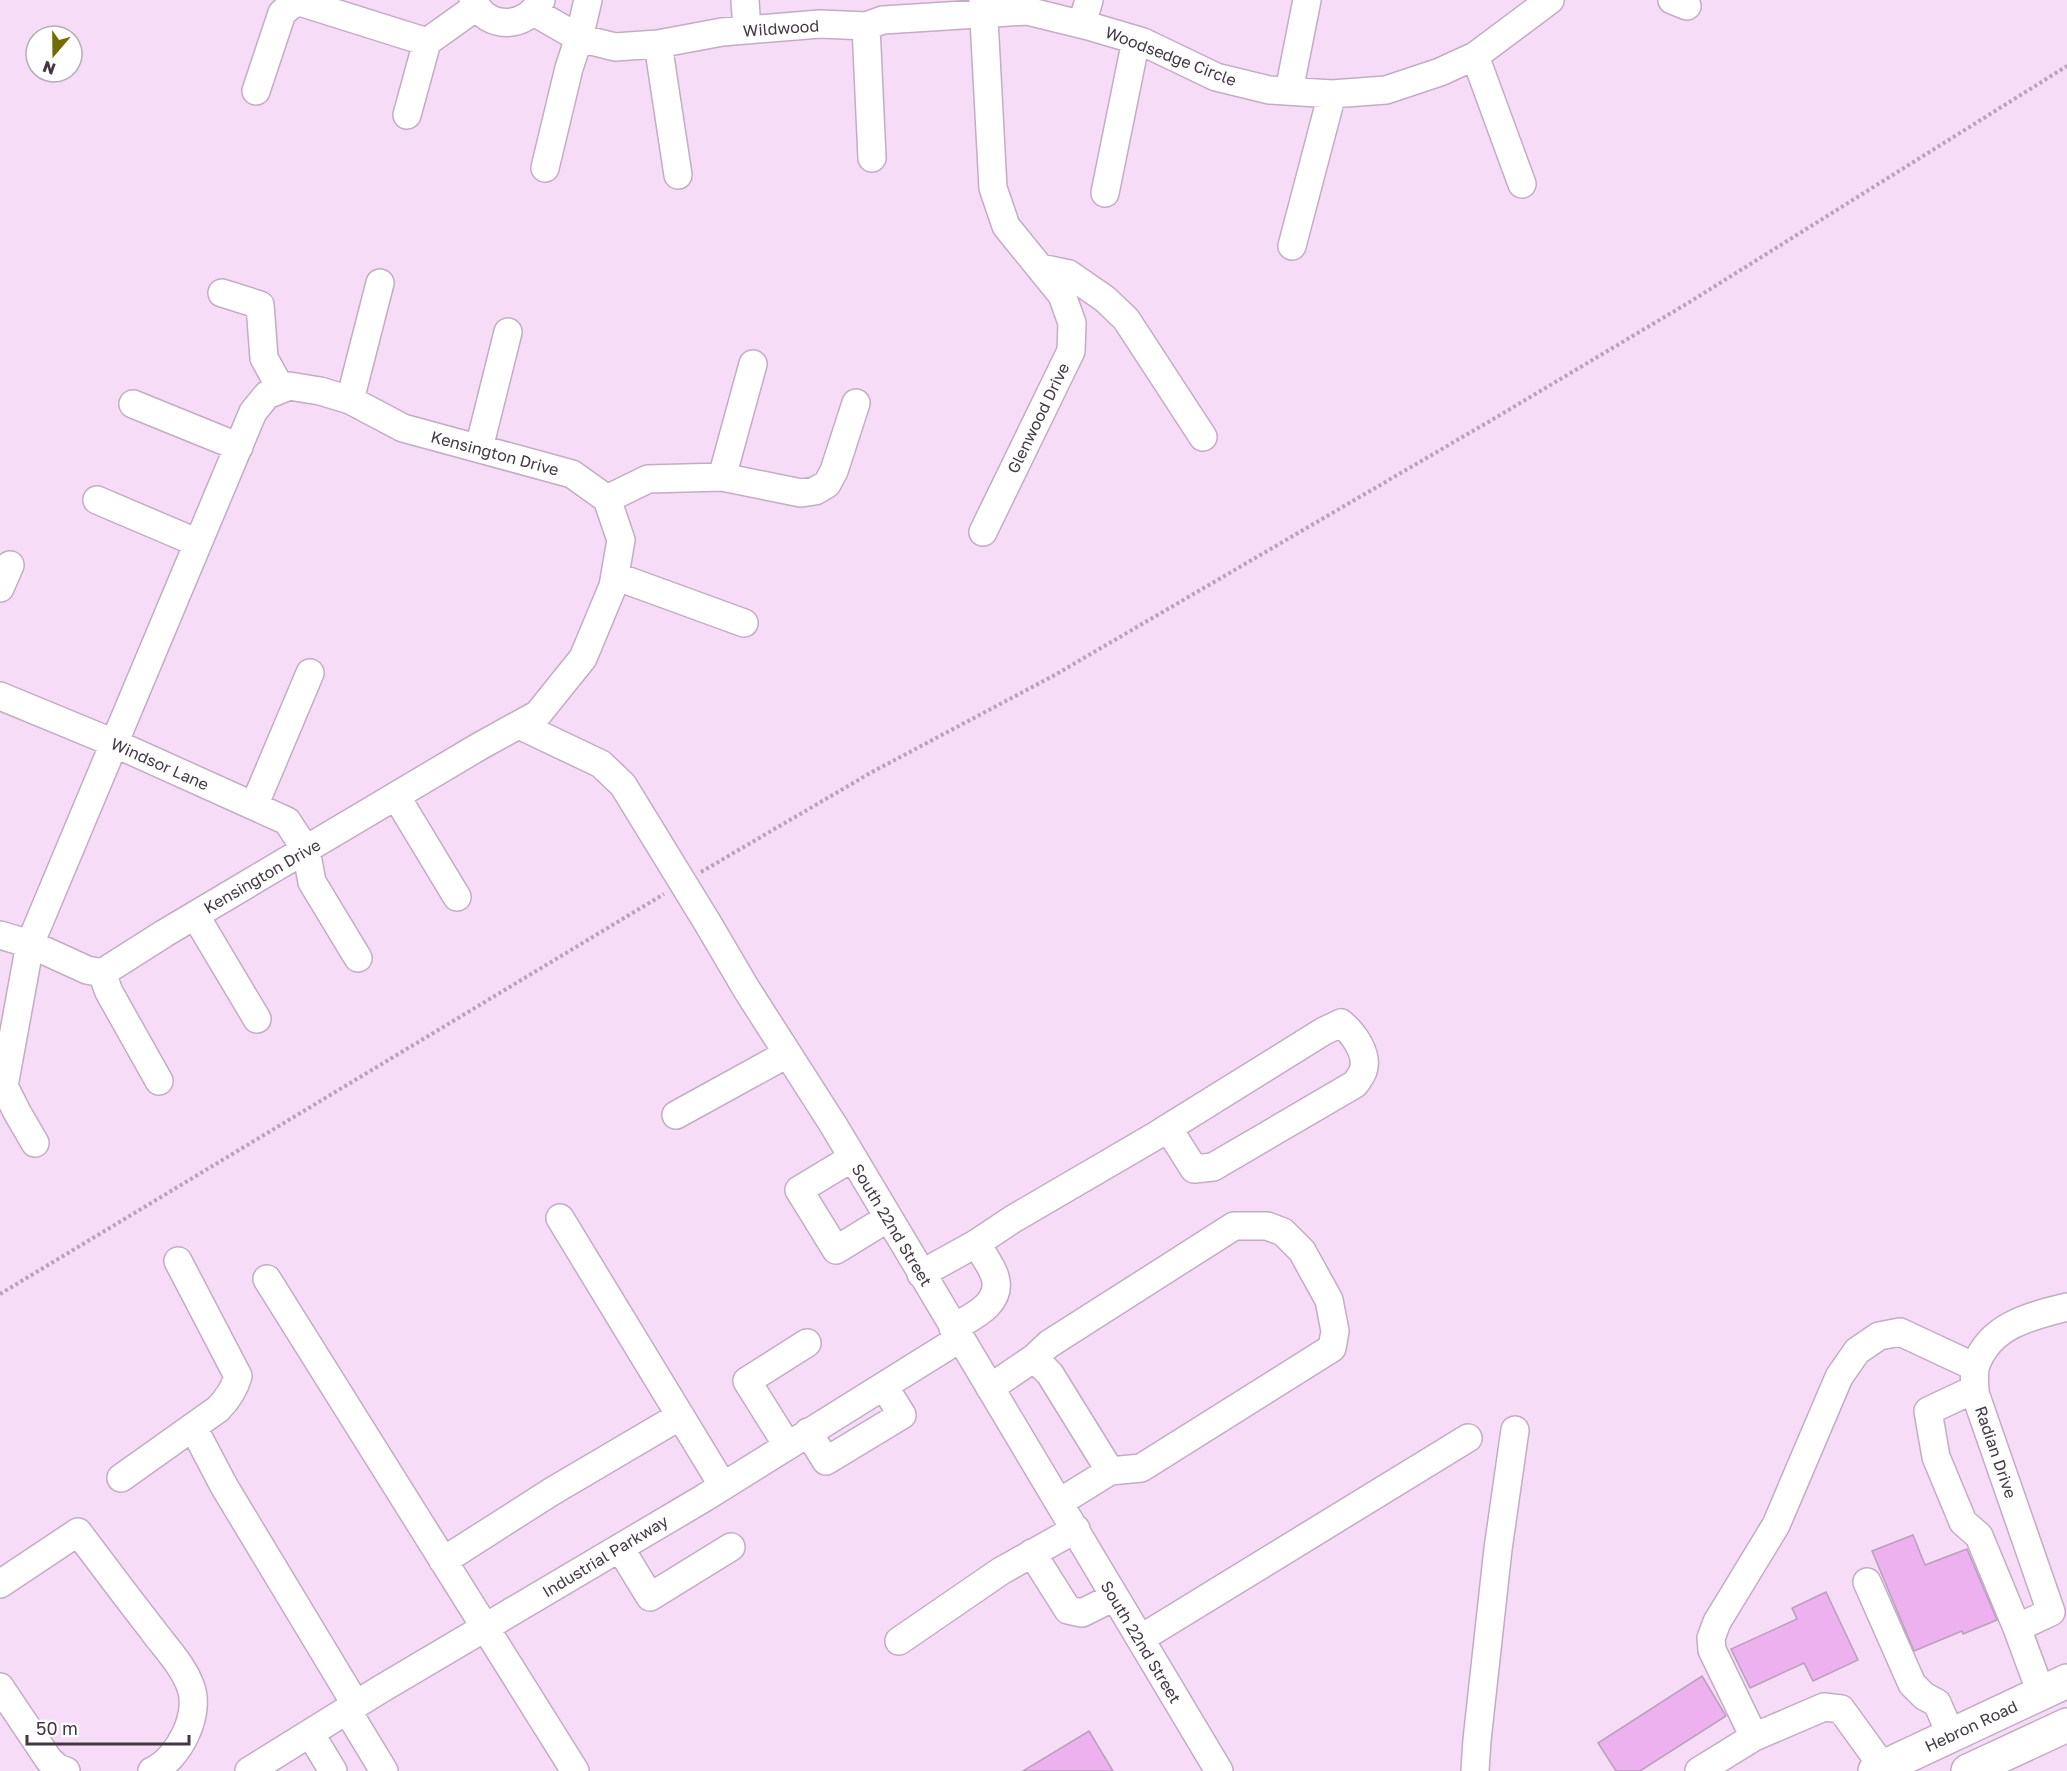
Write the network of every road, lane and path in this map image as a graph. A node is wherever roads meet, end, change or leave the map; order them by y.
1 (588, 0) edge
2 (745, 0) edge
3 (1307, 0) edge
4 (1550, 0) edge
5 (475, 3) edge
6 (537, 6) edge
7 (983, 7) edge
8 (1086, 12) edge
9 (876, 15) edge
10 (747, 30) junction
11 (579, 38) junction
12 (1136, 40) junction
13 (427, 42) junction
14 (658, 44) junction
15 (1475, 56) junction
16 (2067, 66) edge
17 (256, 91) dead end
18 (1289, 91) junction
19 (1332, 94) junction
20 (407, 115) dead end
21 (872, 158) dead end
22 (545, 168) dead end
23 (678, 175) dead end
24 (1522, 184) dead end
25 (1105, 192) dead end
26 (1292, 246) dead end
27 (1041, 268) junction
28 (380, 283) dead end
29 (222, 293) dead end
30 (508, 332) dead end
31 (753, 364) dead end
32 (281, 389) junction
33 (350, 400) junction
34 (856, 403) dead end
35 (134, 404) dead end
36 (1203, 437) dead end
37 (238, 447) junction
38 (478, 448) junction
39 (722, 477) junction
40 (607, 499) junction
41 (97, 500) dead end
42 (983, 532) dead end
43 (198, 543) junction
44 (615, 576) junction
45 (744, 623) dead end
46 (310, 673) dead end
47 (0, 696) edge
48 (519, 725) junction
49 (114, 743) junction
50 (396, 796) junction
51 (254, 806) junction
52 (306, 850) junction
53 (682, 883) junction
54 (457, 897) dead end
55 (195, 915) junction
56 (0, 935) edge
57 (30, 944) junction
58 (358, 958) dead end
59 (102, 973) junction
60 (257, 1019) dead end
61 (787, 1054) junction
62 (159, 1081) dead end
63 (676, 1115) dead end
64 (1168, 1128) junction
65 (35, 1143) dead end
66 (852, 1158) junction
67 (560, 1218) dead end
68 (888, 1218) junction
69 (976, 1243) junction
70 (178, 1261) dead end
71 (921, 1274) junction
72 (267, 1279) dead end
73 (0, 1294) edge
74 (2067, 1307) edge
75 (956, 1333) junction
76 (807, 1343) dead end
77 (1034, 1358) junction
78 (1975, 1378) junction
79 (990, 1388) junction
80 (680, 1416) junction
81 (193, 1427) junction
82 (1515, 1430) dead end
83 (797, 1438) junction
84 (1468, 1438) dead end
85 (1110, 1471) junction
86 (121, 1478) dead end
87 (723, 1486) junction
88 (1060, 1502) junction
89 (1076, 1529) junction
90 (731, 1547) dead end
91 (620, 1548) junction
92 (1032, 1553) junction
93 (443, 1561) junction
94 (1867, 1582) dead end
95 (0, 1584) edge
96 (1114, 1597) junction
97 (484, 1628) junction
98 (2017, 1628) junction
99 (1140, 1639) junction
100 (899, 1641) dead end
101 (0, 1687) edge
102 (2054, 1687) edge
103 (352, 1707) junction
104 (2067, 1725) edge
105 (310, 1733) junction
106 (1951, 1735) junction
107 (1754, 1737) junction
108 (1879, 1769) edge
109 (66, 1771) edge
110 (154, 1771) edge
111 (249, 1771) edge
112 (333, 1771) edge
113 (384, 1771) edge
114 (575, 1771) edge
115 (1219, 1771) edge
116 (1475, 1771) edge
117 (1699, 1771) edge
118 (1968, 1771) edge

1 - 11 street
2 - 10 street
3 - 18 street
4 - 15 street, Woodsedge Circle
5 - 6 street
5 - 13 street
6 - 11 street, Wildwood
7 - 8 street, Woodsedge Circle
7 - 9 street, Wildwood
7 - 27 street, Glenwood Drive
8 - 12 street, Woodsedge Circle
9 - 10 street, Wildwood
9 - 21 street
10 - 14 street, Wildwood
11 - 14 street, Wildwood
11 - 22 street
12 - 18 street, Woodsedge Circle
12 - 25 street
13 - 17 street
13 - 20 street
14 - 23 street
15 - 19 street, Woodsedge Circle
15 - 24 street
16 - 53 path
18 - 19 street, Woodsedge Circle
19 - 26 street
27 - 36 street
27 - 42 street, Glenwood Drive
28 - 33 street
29 - 32 street
30 - 38 street
31 - 39 street
32 - 33 street, Kensington Drive
32 - 37 street
33 - 38 street, Kensington Drive
34 - 39 street
35 - 37 street
37 - 43 street
38 - 40 street, Kensington Drive
39 - 40 street
40 - 44 street, Kensington Drive
41 - 43 street
43 - 49 street
44 - 45 street
44 - 48 street, Kensington Drive
46 - 51 street
47 - 49 street, Windsor Lane
48 - 50 street, Kensington Drive
48 - 53 street, South 22nd Street
49 - 51 street, Windsor Lane
49 - 57 street
50 - 52 street, Kensington Drive
50 - 54 street
51 - 52 street, Windsor Lane
52 - 55 street, Kensington Drive
52 - 58 street
53 - 61 street, South 22nd Street
53 - 73 path
55 - 59 street, Kensington Drive
55 - 60 street
56 - 57 street
57 - 59 street
57 - 65 street
59 - 62 street
61 - 63 street
61 - 66 street, South 22nd Street
64 - 64 street
64 - 69 street
66 - 68 street, South 22nd Street
66 - 68 street
67 - 80 street
68 - 71 street, South 22nd Street
69 - 71 street
69 - 75 street, Industrial Parkway
70 - 81 street
71 - 75 street, South 22nd Street
72 - 93 street
74 - 78 street
75 - 79 street, South 22nd Street
75 - 83 street, Industrial Parkway
76 - 83 street
77 - 79 street
77 - 85 street
77 - 85 street
78 - 98 street, Radian Drive
78 - 98 street
78 - 107 street
79 - 88 street, South 22nd Street
80 - 87 street
80 - 93 street
81 - 86 street
81 - 103 street
82 - 116 street
83 - 87 street, Industrial Parkway
84 - 99 street
85 - 88 street
87 - 91 street, Industrial Parkway
88 - 89 street, South 22nd Street
89 - 92 street
89 - 96 street, South 22nd Street
90 - 91 street
91 - 97 street, Industrial Parkway
92 - 96 street
92 - 100 street
93 - 97 street
94 - 106 street
95 - 110 street
96 - 99 street, South 22nd Street
97 - 103 street, Industrial Parkway
97 - 114 street
98 - 102 street
99 - 115 street, South 22nd Street
101 - 109 street
102 - 106 highway, Hebron Road
103 - 105 street, Industrial Parkway
103 - 113 street
104 - 118 highway
105 - 111 street, Industrial Parkway
105 - 112 street
106 - 108 highway, Hebron Road
107 - 108 street
107 - 117 street

